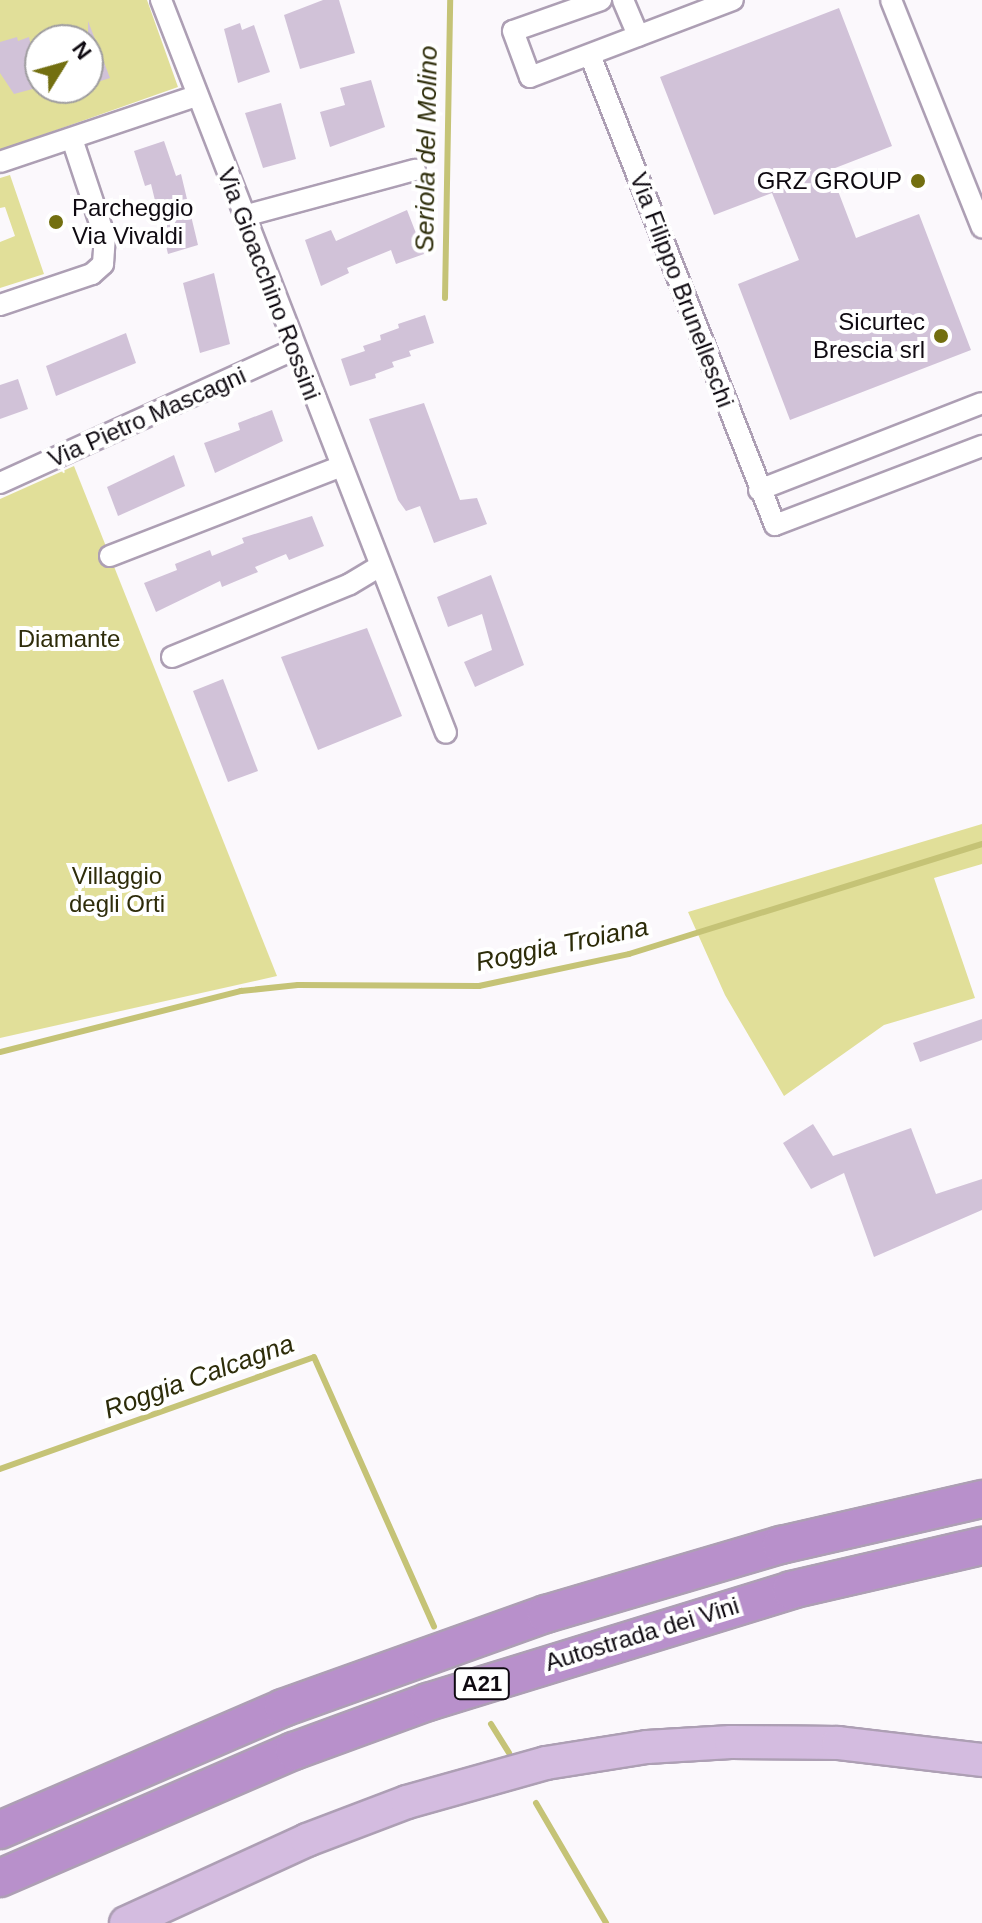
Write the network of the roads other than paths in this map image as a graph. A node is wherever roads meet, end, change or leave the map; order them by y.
1 (161, 0) edge
2 (601, 0) edge
3 (623, 0) edge
4 (733, 0) edge
5 (891, 0) edge
6 (638, 36) junction
7 (590, 55) junction
8 (196, 96) junction
9 (72, 139) junction
10 (0, 162) edge
11 (415, 170) dead end
12 (244, 216) junction
13 (982, 227) edge
14 (0, 305) edge
15 (293, 350) junction
16 (982, 403) edge
17 (982, 446) edge
18 (339, 467) junction
19 (0, 483) edge
20 (759, 490) junction
21 (110, 556) dead end
22 (378, 567) junction
23 (172, 657) dead end
24 (446, 733) dead end
25 (982, 1499) edge
26 (982, 1546) edge
27 (982, 1760) edge
28 (0, 1830) edge
29 (0, 1878) edge
30 (126, 1923) edge

1 - 8 street, Via Gioacchino Rossini
2 - 7 street
3 - 6 street
4 - 6 street
5 - 13 street
6 - 7 street
7 - 20 street, Via Filippo Brunelleschi
8 - 9 street
8 - 12 street, Via Gioacchino Rossini
9 - 10 street
9 - 14 street
11 - 12 street
12 - 15 street, Via Gioacchino Rossini
15 - 18 street, Via Gioacchino Rossini
15 - 19 street, Via Pietro Mascagni
16 - 20 street
17 - 20 street, Via Filippo Brunelleschi
18 - 21 street
18 - 22 street, Via Gioacchino Rossini
22 - 23 street
22 - 24 street, Via Gioacchino Rossini
25 - 28 highway, Autostrada dei Vini / A21
26 - 29 highway, Autostrada dei Vini / A21
27 - 30 main road

